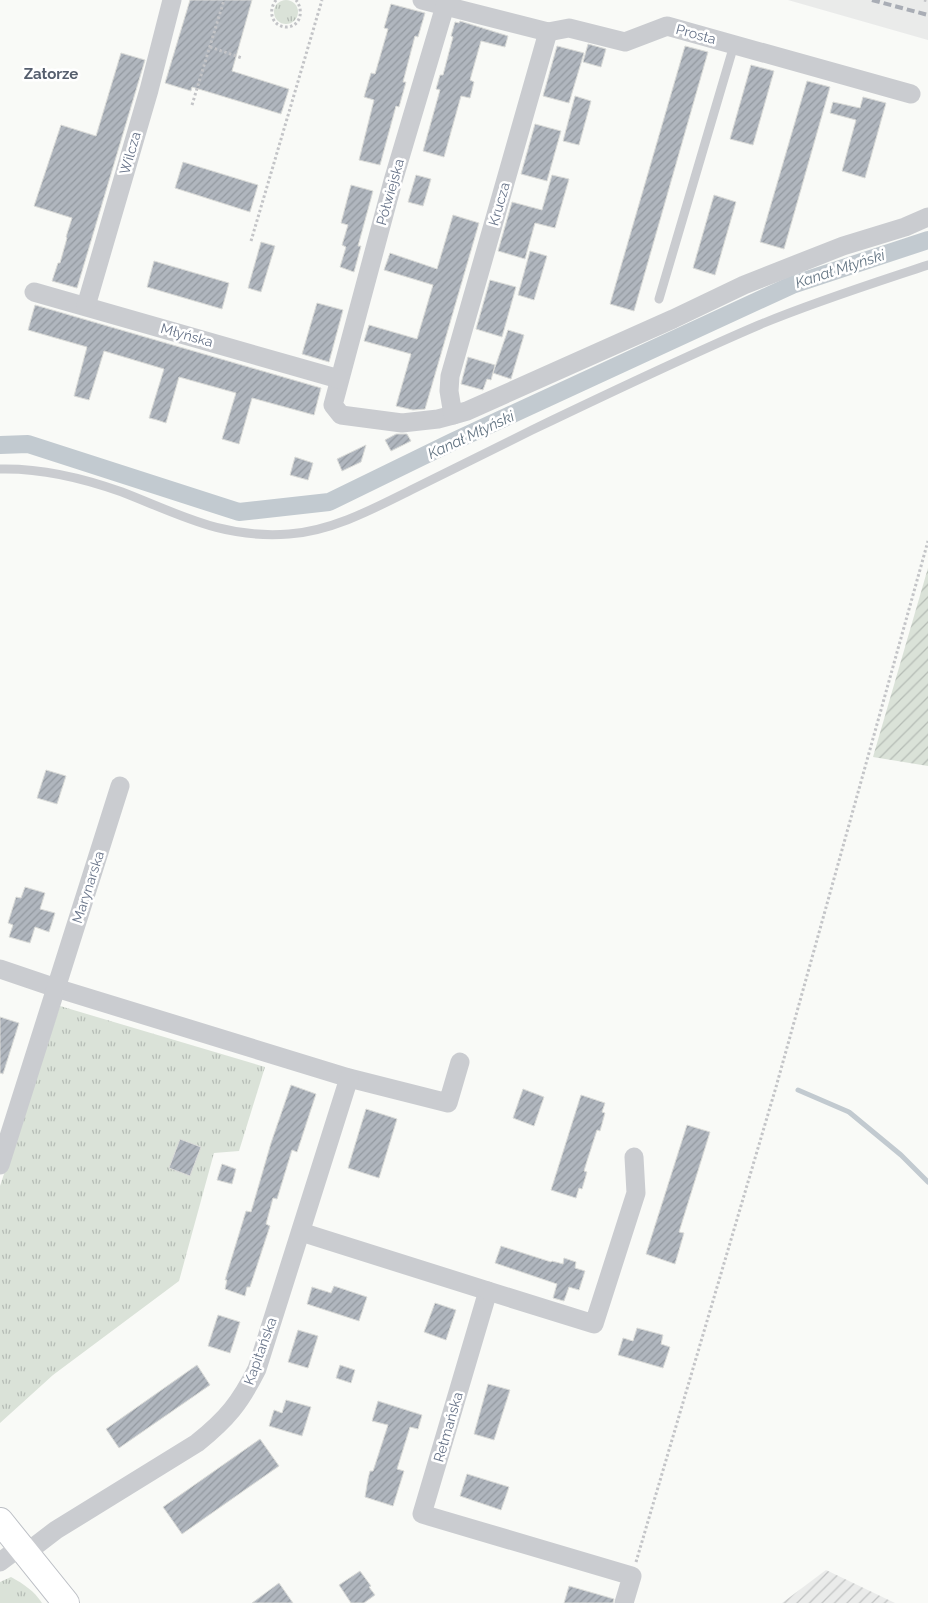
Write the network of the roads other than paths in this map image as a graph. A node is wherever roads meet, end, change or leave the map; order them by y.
1 (172, 0) edge
2 (422, 0) edge
3 (445, 6) junction
4 (548, 32) junction
5 (734, 45) junction
6 (911, 94) dead end
7 (928, 217) edge
8 (928, 265) edge
9 (34, 292) dead end
10 (659, 299) dead end
11 (86, 306) junction
12 (339, 379) junction
13 (454, 415) junction
14 (0, 469) edge
15 (120, 786) dead end
16 (0, 968) edge
17 (56, 988) junction
18 (460, 1062) dead end
19 (350, 1078) junction
20 (634, 1157) dead end
21 (0, 1165) edge
22 (301, 1232) junction
23 (488, 1291) junction
24 (0, 1521) edge
25 (23, 1550) junction
26 (0, 1562) edge
27 (66, 1603) edge
28 (624, 1603) edge

1 - 11 street, Wilcza
2 - 3 street, Prosta
3 - 4 street, Prosta
3 - 12 street, Półwiejska
4 - 5 street, Prosta
4 - 13 street, Krucza
5 - 6 street, Prosta
5 - 10 lane
7 - 13 street
8 - 14 lane
9 - 11 street, Młyńska
11 - 12 street, Młyńska
12 - 13 street, Półwiejska
15 - 17 street, Marynarska
16 - 17 street
17 - 19 street
17 - 21 street, Marynarska
18 - 19 street
19 - 22 street, Kapitańska
20 - 23 street
22 - 23 street
22 - 25 street, Kapitańska
23 - 28 street, Retmańska
24 - 25 street
25 - 26 street, Kapitańska
25 - 27 street

